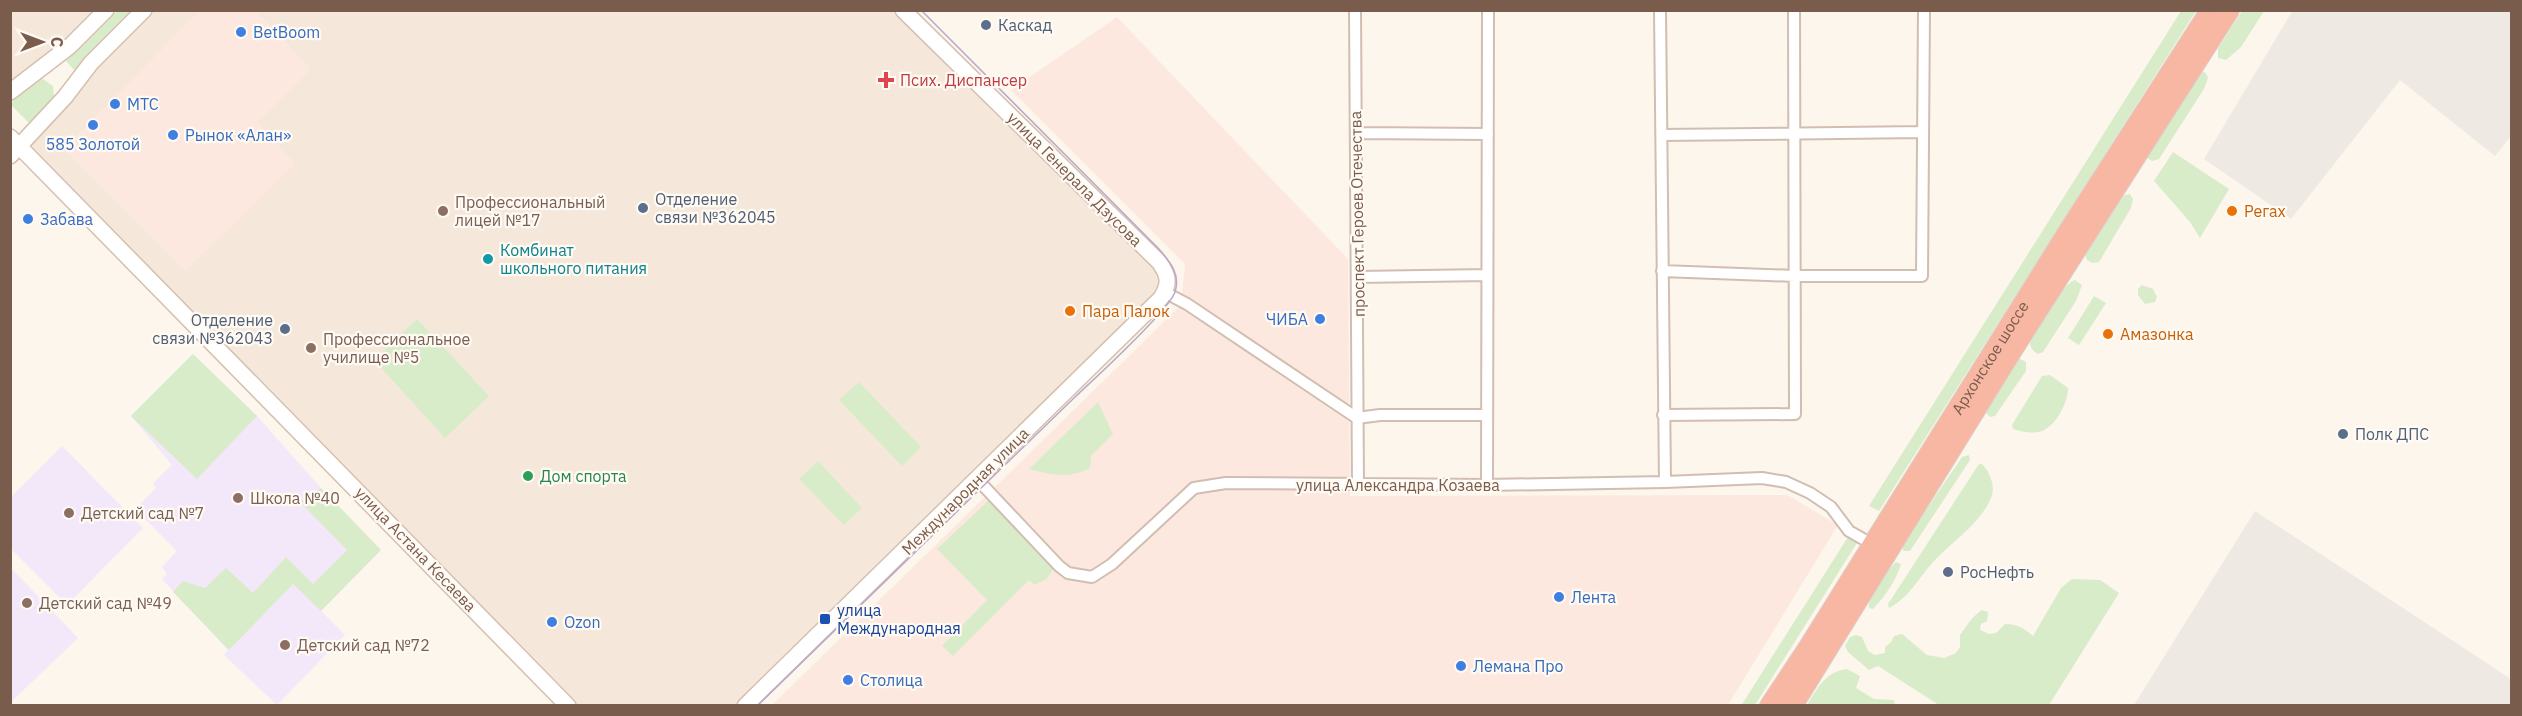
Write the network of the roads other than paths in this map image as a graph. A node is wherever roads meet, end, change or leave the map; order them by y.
1 (106, 10) edge
2 (144, 10) edge
3 (1355, 10) edge
4 (1488, 10) edge
5 (1660, 10) edge
6 (1794, 10) edge
7 (1924, 10) edge
8 (2211, 10) edge
9 (2229, 10) edge
10 (908, 12) edge
11 (10, 92) edge
12 (1922, 132) junction
13 (1356, 133) junction
14 (1488, 134) junction
15 (1793, 134) junction
16 (1662, 135) junction
17 (14, 147) edge
18 (1662, 271) junction
19 (1168, 275) joint
20 (1487, 275) junction
21 (1796, 276) junction
22 (1358, 277) junction
23 (1164, 292) junction
24 (1487, 415) junction
25 (1663, 415) junction
26 (1357, 418) junction
27 (976, 478) junction
28 (1665, 482) junction
29 (1487, 485) junction
30 (1358, 486) junction
31 (1880, 549) junction
32 (748, 703) edge
33 (568, 705) edge
34 (1770, 705) edge
35 (1791, 705) edge

1 - 11 street
2 - 17 street
3 - 13 street, проспект Героев Отечества
4 - 14 street
5 - 16 street
6 - 15 street
7 - 12 street
8 - 31 highway, Архонское шоссе
9 - 31 highway, Архонское шоссе
10 - 19 street, улица Генерала Дзусова
12 - 15 street
12 - 21 street
13 - 14 street
13 - 22 street, проспект Героев Отечества
14 - 20 street
15 - 16 street
15 - 21 street
16 - 18 street
17 - 33 street, улица Астана Кесаева
18 - 21 street
18 - 25 street
19 - 23 street, Международная улица
20 - 22 street
20 - 24 street
21 - 25 street
22 - 26 street, проспект Героев Отечества
23 - 26 street
23 - 27 street, Международная улица
24 - 26 street
24 - 29 street
25 - 28 street
26 - 30 street, проспект Героев Отечества
27 - 30 street, улица Александра Козаева
27 - 32 street, Международная улица
28 - 29 street, улица Александра Козаева
28 - 31 street, улица Александра Козаева
29 - 30 street, улица Александра Козаева
31 - 34 highway, Архонское шоссе
31 - 35 highway, Архонское шоссе

